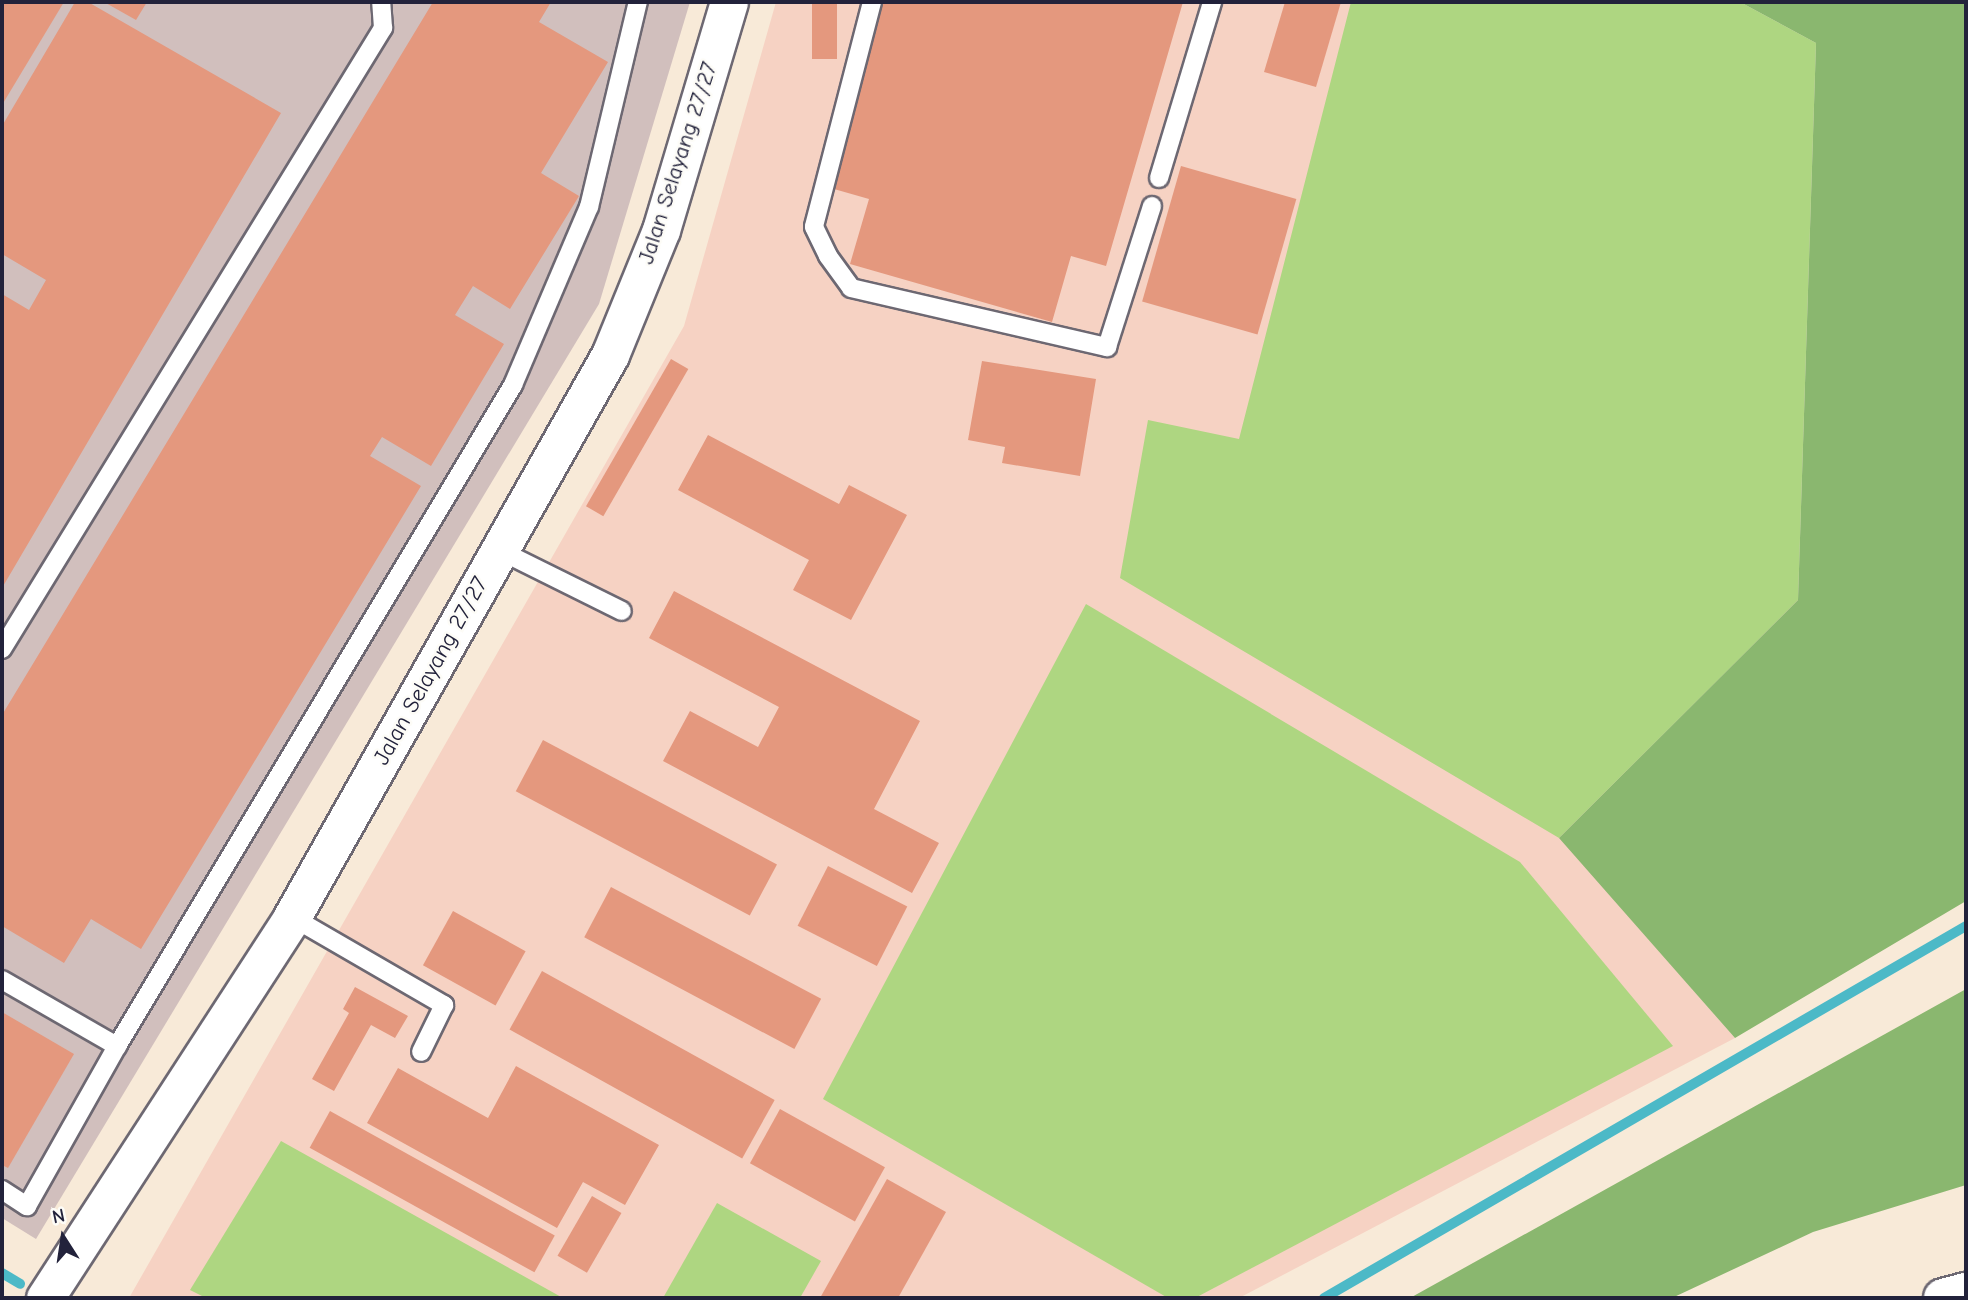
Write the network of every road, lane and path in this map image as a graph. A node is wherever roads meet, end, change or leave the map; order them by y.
1 (381, 2) edge
2 (638, 2) edge
3 (729, 2) edge
4 (872, 2) edge
5 (1212, 2) edge
6 (1159, 178) dead end
7 (1152, 206) dead end
8 (499, 550) junction
9 (622, 611) dead end
10 (2, 649) edge
11 (292, 917) junction
12 (2, 979) edge
13 (117, 1046) junction
14 (421, 1052) dead end
15 (2, 1189) edge
16 (1966, 1292) edge
17 (45, 1298) edge
18 (1943, 1298) edge

1 - 10 lane
2 - 13 lane
3 - 8 street, Jalan Selayang 27/27
4 - 7 lane
5 - 6 lane
8 - 9 lane
8 - 11 street, Jalan Selayang 27/27
11 - 14 lane
11 - 17 street, Jalan Selayang 27/27
12 - 13 lane
13 - 15 lane
16 - 18 main road

